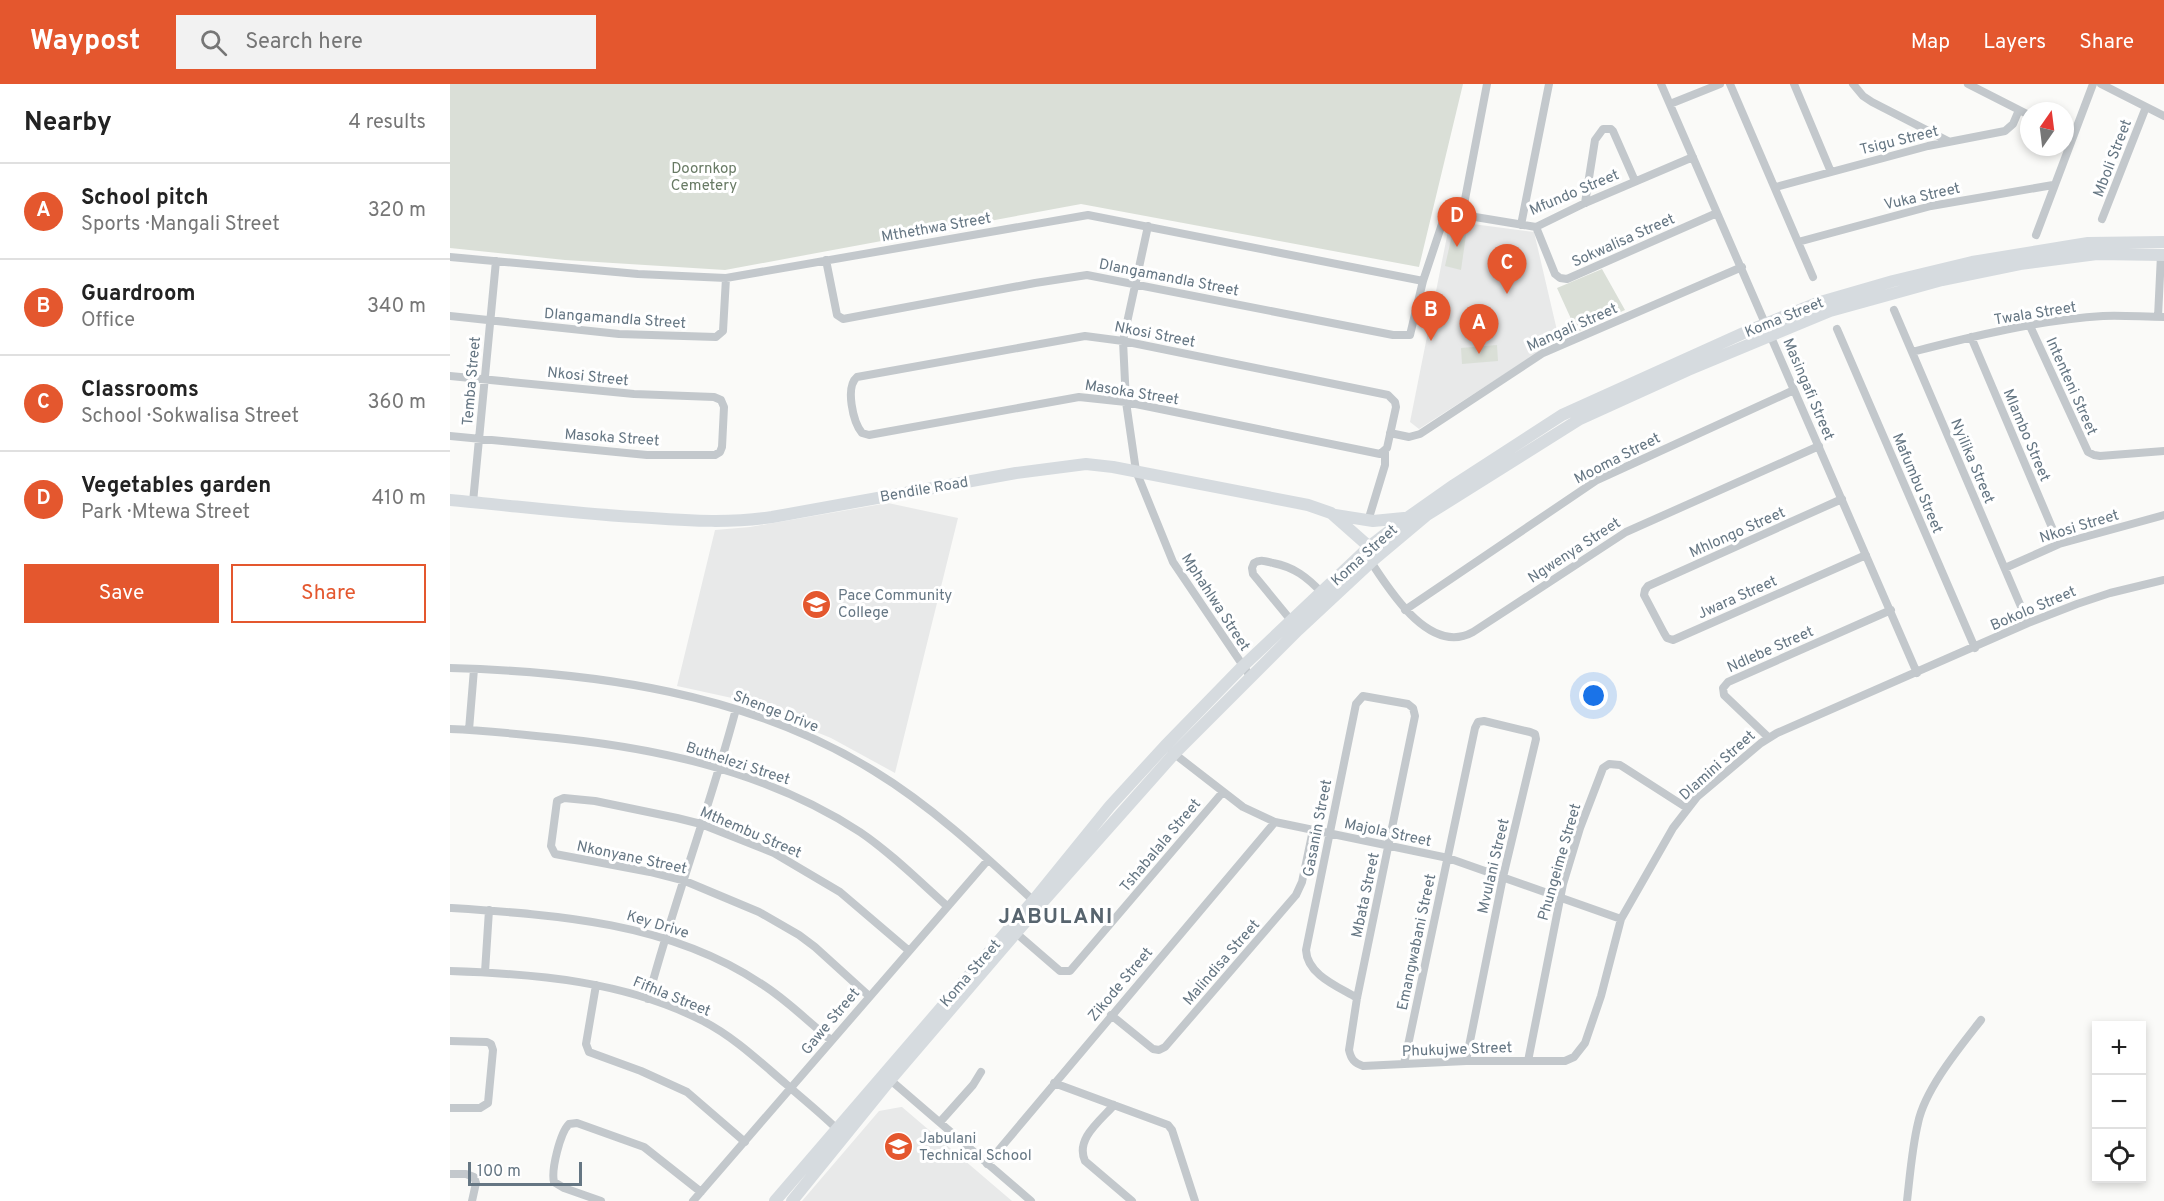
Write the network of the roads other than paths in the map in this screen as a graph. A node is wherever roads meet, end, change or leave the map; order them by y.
1 (1487, 84) edge
2 (1549, 84) edge
3 (1661, 84) edge
4 (1720, 84) edge
5 (1730, 84) edge
6 (1794, 84) edge
7 (1853, 84) edge
8 (1968, 84) edge
9 (2092, 84) edge
10 (2101, 84) edge
11 (1670, 104) junction
12 (2146, 107) junction
13 (2019, 110) joint
14 (2164, 116) edge
15 (2074, 122) edge
16 (1948, 142) junction
17 (2062, 156) edge
18 (1693, 157) junction
19 (1831, 172) junction
20 (1635, 181) junction
21 (2053, 185) junction
22 (1776, 188) junction
23 (1585, 203) junction
24 (1717, 213) junction
25 (1462, 215) junction
26 (2102, 219) dead end
27 (1521, 225) junction
28 (1148, 226) junction
29 (1536, 226) junction
30 (2036, 235) dead end
31 (1798, 242) junction
32 (2163, 246) edge
33 (450, 257) edge
34 (496, 261) junction
35 (826, 261) junction
36 (1742, 267) junction
37 (1813, 277) dead end
38 (726, 278) junction
39 (1423, 281) junction
40 (1135, 284) junction
41 (1894, 310) dead end
42 (450, 316) edge
43 (2161, 317) edge
44 (489, 320) junction
45 (2030, 326) junction
46 (1769, 329) junction
47 (1837, 330) dead end
48 (1971, 337) junction
49 (1123, 341) junction
50 (1912, 352) junction
51 (450, 376) edge
52 (485, 380) junction
53 (852, 381) joint
54 (1794, 390) junction
55 (722, 402) joint
56 (1126, 402) junction
57 (1390, 433) junction
58 (450, 435) edge
59 (480, 438) junction
60 (1819, 446) junction
61 (2164, 451) edge
62 (1382, 452) junction
63 (1136, 471) junction
64 (1842, 499) junction
65 (450, 500) edge
66 (473, 502) junction
67 (1331, 513) junction
68 (2164, 515) edge
69 (1409, 517) junction
70 (1368, 521) junction
71 (2059, 544) junction
72 (1373, 555) junction
73 (1866, 555) junction
74 (2005, 568) junction
75 (2164, 580) edge
76 (1644, 591) joint
77 (1322, 593) junction
78 (1405, 610) junction
79 (1892, 610) junction
80 (2028, 623) junction
81 (1295, 626) junction
82 (1975, 648) junction
83 (450, 668) edge
84 (474, 669) junction
85 (1246, 671) junction
86 (1917, 673) junction
87 (736, 709) junction
88 (1414, 710) joint
89 (1480, 721) joint
90 (450, 729) edge
91 (469, 729) junction
92 (1768, 737) junction
93 (1169, 750) junction
94 (720, 768) junction
95 (1222, 793) junction
96 (558, 800) joint
97 (1687, 808) junction
98 (1275, 822) junction
99 (701, 824) junction
100 (1313, 830) junction
101 (1329, 834) junction
102 (1389, 846) junction
103 (1448, 858) junction
104 (988, 860) junction
105 (1503, 877) junction
106 (685, 881) junction
107 (1560, 898) junction
108 (1036, 904) junction
109 (947, 906) junction
110 (450, 908) edge
111 (489, 910) junction
112 (1620, 920) junction
113 (1016, 933) junction
114 (665, 937) junction
115 (908, 950) junction
116 (450, 971) edge
117 (485, 972) junction
118 (596, 985) junction
119 (869, 996) junction
120 (1357, 998) junction
121 (648, 999) junction
122 (1111, 1015) junction
123 (1981, 1020) dead end
124 (831, 1040) junction
125 (450, 1041) edge
126 (1349, 1050) joint
127 (1574, 1058) joint
128 (1466, 1061) junction
129 (1528, 1061) junction
130 (1404, 1064) junction
131 (981, 1072) dead end
132 (887, 1077) junction
133 (1054, 1083) junction
134 (791, 1088) junction
135 (1114, 1105) junction
136 (450, 1108) edge
137 (940, 1122) junction
138 (841, 1133) junction
139 (745, 1142) junction
140 (987, 1164) junction
141 (450, 1174) edge
142 (701, 1192) junction
143 (472, 1201) edge
144 (601, 1201) edge
145 (693, 1201) edge
146 (775, 1201) edge
147 (792, 1201) edge
148 (1031, 1201) edge
149 (1132, 1201) edge
150 (1195, 1201) edge
151 (1907, 1201) edge

1 - 25 street
2 - 27 street
3 - 11 street, Masingafi Street
4 - 11 street
5 - 22 street
6 - 19 street
7 - 16 street
8 - 13 street
9 - 15 street
10 - 12 street
11 - 18 street, Masingafi Street
12 - 14 street
12 - 26 street, Mboli Street
13 - 16 street, Tsigu Street
16 - 19 street, Tsigu Street
17 - 21 street
18 - 20 street, Mfundo Street
18 - 24 street, Masingafi Street
19 - 22 street, Tsigu Street
20 - 23 street, Mfundo Street
20 - 23 street
21 - 30 street
21 - 31 street, Vuka Street
22 - 31 street
23 - 29 street, Mfundo Street
24 - 29 street, Sokwalisa Street
24 - 36 street, Masingafi Street
25 - 27 street, Mfundo Street
25 - 39 street
27 - 29 street, Mfundo Street
28 - 35 street, Mthethwa Street
28 - 39 street, Mthethwa Street
28 - 40 street, Mphahlwa Street
31 - 37 street
32 - 43 street
32 - 46 main road, Koma Street
33 - 34 street, Mthethwa Street
34 - 38 street, Mthethwa Street
34 - 44 street, Temba Street
35 - 38 street, Mthethwa Street
35 - 40 street, Dlangamandla Street
36 - 46 street, Masingafi Street
36 - 57 street, Mangali Street
38 - 44 street, Dlangamandla Street
39 - 40 street, Dlangamandla Street
40 - 49 street, Mphahlwa Street
41 - 50 street, Nyilika Street
42 - 44 street, Dlangamandla Street
43 - 45 street, Twala Street
44 - 52 street, Temba Street
45 - 48 street, Twala Street
45 - 61 street, Intenteni Street
46 - 54 street, Masingafi Street
46 - 69 main road, Koma Street
46 - 72 main road, Koma Street
47 - 82 street, Mafumbu Street
48 - 50 street, Twala Street
48 - 71 street, Mlambo Street
49 - 53 street, Nkosi Street
49 - 56 street, Mphahlwa Street
49 - 57 street, Nkosi Street
50 - 74 street, Nyilika Street
51 - 52 street, Nkosi Street
52 - 55 street, Nkosi Street
52 - 59 street, Temba Street
53 - 56 street, Masoka Street
54 - 60 street, Masingafi Street
54 - 78 street, Mooma Street
55 - 59 street, Masoka Street
56 - 62 street, Masoka Street
56 - 63 street, Mphahlwa Street
57 - 62 street, Nkosi Street
58 - 59 street, Masoka Street
59 - 66 street, Temba Street
60 - 64 street, Masingafi Street
60 - 78 street, Ngwenya Street
62 - 70 street, Nkosi Street
63 - 66 main road, Bendile Road
63 - 67 main road, Bendile Road
63 - 85 street, Mphahlwa Street
64 - 73 street, Masingafi Street
64 - 76 street, Mhlongo Street
65 - 66 main road, Bendile Road
67 - 70 main road
67 - 72 main road, Bendile Road
68 - 71 street, Nkosi Street
69 - 70 main road
69 - 72 main road, Koma Street
71 - 74 street, Nkosi Street
72 - 77 main road, Koma Street
72 - 78 street, Ngwenya Street
72 - 81 main road, Koma Street
73 - 76 street, Jwara Street
73 - 79 street, Masingafi Street
74 - 80 street, Nyilika Street
75 - 80 street, Bokolo Street
77 - 81 main road, Koma Street
77 - 81 street
79 - 86 street, Masingafi Street
79 - 92 street, Ndlebe Street
80 - 82 street, Bokolo Street
81 - 85 main road, Koma Street
82 - 86 street, Bokolo Street
83 - 84 street, Shenge Drive
84 - 87 street, Shenge Drive
84 - 91 street
85 - 93 main road, Koma Street
86 - 92 street, Dlamini Street
87 - 94 street
87 - 104 street, Shenge Drive
88 - 101 street, Gasanin Street
88 - 102 street, Mbata Street
89 - 103 street, Emangwabani Street
89 - 105 street, Mvulani Street
90 - 91 street, Buthelezi Street
91 - 94 street, Buthelezi Street
92 - 97 street, Dlamini Street
93 - 95 street, Majola Street
93 - 108 main road, Koma Street
94 - 99 street
94 - 109 street, Buthelezi Street
95 - 98 street, Majola Street
95 - 113 street, Tshabalala Street
96 - 99 street, Mthembu Street
96 - 106 street, Nkonyane Street
97 - 107 street, Phungeime Street
97 - 112 street, Dlamini Street
98 - 100 street, Majola Street
98 - 122 street, Zikode Street
99 - 106 street
99 - 115 street, Mthembu Street
100 - 101 street, Majola Street
100 - 122 street, Malindisa Street
101 - 102 street, Majola Street
101 - 120 street, Gasanin Street
102 - 103 street, Majola Street
102 - 120 street, Mbata Street
103 - 105 street, Majola Street
103 - 130 street, Emangwabani Street
104 - 108 street, Shenge Drive
104 - 109 street, Gawe Street
105 - 107 street, Majola Street
105 - 128 street, Mvulani Street
106 - 114 street
106 - 119 street, Nkonyane Street
107 - 112 street, Majola Street
107 - 129 street, Phungeime Street
108 - 113 main road, Koma Street
108 - 132 main road, Koma Street
109 - 115 street, Gawe Street
110 - 111 street, Key Drive
111 - 114 street, Key Drive
111 - 117 street
112 - 127 street, Dlamini Street
113 - 132 main road, Koma Street
114 - 121 street
114 - 124 street, Key Drive
115 - 119 street, Gawe Street
116 - 117 street, Fifhla Street
117 - 118 street, Fifhla Street
118 - 121 street, Fifhla Street
118 - 139 street
119 - 124 street, Gawe Street
120 - 126 street, Mbata Street
121 - 134 street, Fifhla Street
122 - 133 street, Zikode Street
123 - 151 street
124 - 134 street, Gawe Street
125 - 136 street
126 - 130 street, Phukujwe Street
127 - 129 street, Phukujwe Street
128 - 129 street, Phukujwe Street
128 - 130 street, Phukujwe Street
131 - 137 street
132 - 137 street
132 - 138 main road, Koma Street
133 - 135 street
133 - 140 street, Zikode Street
134 - 138 street, Fifhla Street
134 - 139 street, Gawe Street
135 - 149 street
135 - 150 street
137 - 140 street
138 - 146 main road, Koma Street
138 - 147 main road, Koma Street
139 - 142 street, Gawe Street
140 - 148 street
141 - 143 street
142 - 144 street
142 - 145 street, Gawe Street

